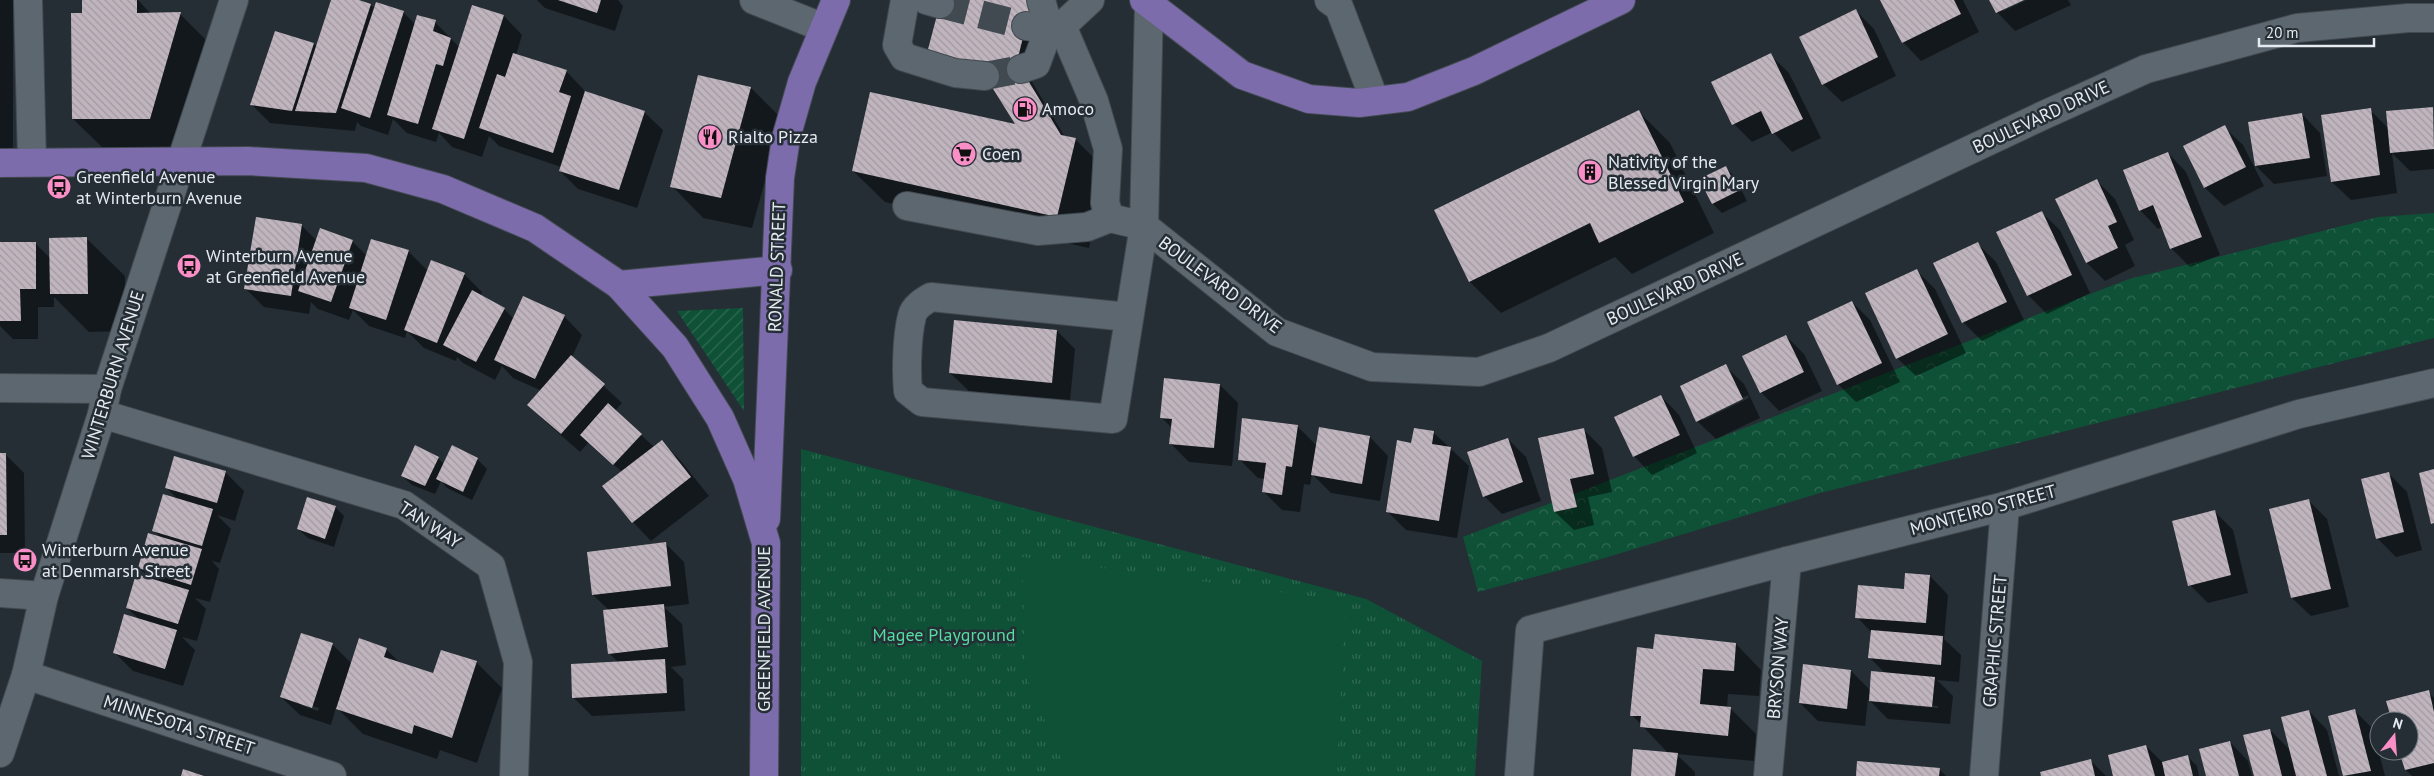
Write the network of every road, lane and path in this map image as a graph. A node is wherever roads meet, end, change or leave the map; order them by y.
1 (28, 0) edge
2 (234, 0) edge
3 (754, 0) edge
4 (836, 0) edge
5 (905, 0) edge
6 (1041, 0) edge
7 (1090, 0) edge
8 (1329, 0) edge
9 (1622, 0) edge
10 (1147, 2) edge
11 (2434, 18) edge
12 (1046, 27) junction
13 (824, 28) junction
14 (1021, 69) tunnel mouth
15 (986, 76) tunnel mouth
16 (1375, 101) junction
17 (32, 162) junction
18 (181, 162) junction
19 (0, 163) edge
20 (906, 206) dead end
21 (1110, 218) junction
22 (1144, 226) junction
23 (778, 270) junction
24 (619, 285) junction
25 (1128, 318) junction
26 (2434, 383) edge
27 (0, 388) edge
28 (105, 401) junction
29 (2005, 506) junction
30 (766, 543) junction
31 (1787, 561) junction
32 (0, 593) edge
33 (44, 596) junction
34 (26, 675) junction
35 (0, 753) edge
36 (280, 768) edge
37 (332, 776) edge
38 (514, 776) edge
39 (764, 776) edge
40 (1519, 776) edge
41 (1768, 776) edge
42 (1984, 776) edge

1 - 17 street
2 - 18 street, WINTERBURN AVENUE
3 - 13 street
4 - 13 main road, RONALD STREET
5 - 15 street
6 - 12 street
7 - 12 street
8 - 16 street
9 - 16 main road
10 - 16 main road
10 - 22 street, BOULEVARD DRIVE
11 - 22 street, BOULEVARD DRIVE
12 - 14 street
12 - 21 street
13 - 23 main road, RONALD STREET
17 - 18 main road, GREENFIELD AVENUE
17 - 19 main road, GREENFIELD AVENUE
18 - 24 main road, GREENFIELD AVENUE
18 - 28 street, WINTERBURN AVENUE
20 - 21 street
21 - 22 street
22 - 25 street
23 - 24 main road
23 - 30 main road, RONALD STREET
24 - 30 main road, GREENFIELD AVENUE
25 - 25 street
26 - 29 street, MONTEIRO STREET
27 - 28 street, TAN WAY
28 - 33 street, WINTERBURN AVENUE
28 - 38 street, TAN WAY
29 - 31 street, MONTEIRO STREET
29 - 42 street, GRAPHIC STREET
30 - 39 main road, GREENFIELD AVENUE
31 - 40 street, MONTEIRO STREET
31 - 41 street, BRYSON WAY
32 - 33 street
33 - 34 street, WINTERBURN AVENUE
34 - 35 street, WINTERBURN AVENUE
34 - 36 street, MINNESOTA STREET
36 - 37 street, MINNESOTA STREET

